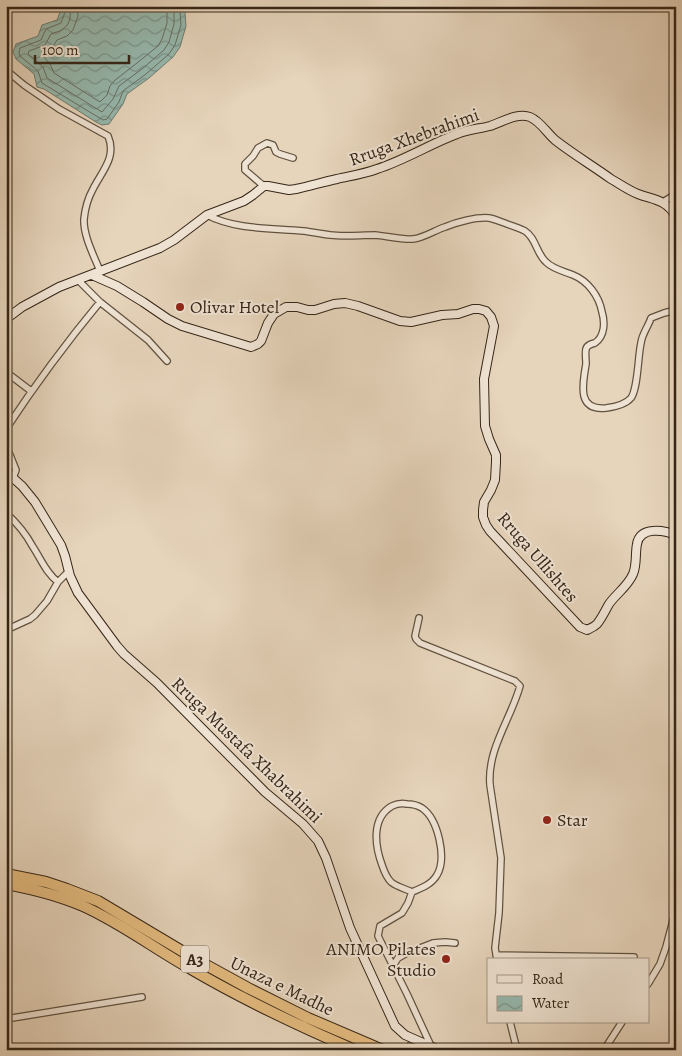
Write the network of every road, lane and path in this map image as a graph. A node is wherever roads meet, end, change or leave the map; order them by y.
1 (6, 70) edge
2 (293, 158) dead end
3 (264, 186) junction
4 (676, 194) edge
5 (663, 202) junction
6 (207, 215) junction
7 (676, 216) edge
8 (100, 271) junction
9 (92, 275) junction
10 (78, 280) junction
11 (100, 302) junction
12 (676, 310) edge
13 (6, 319) edge
14 (167, 361) dead end
15 (6, 372) edge
16 (31, 391) junction
17 (6, 429) edge
18 (6, 445) edge
19 (10, 479) edge
20 (6, 513) edge
21 (676, 535) edge
22 (69, 571) junction
23 (58, 582) junction
24 (419, 618) dead end
25 (6, 630) edge
26 (6, 874) edge
27 (6, 884) edge
28 (412, 892) junction
29 (676, 909) edge
30 (456, 942) dead end
31 (496, 958) edge
32 (634, 958) edge
33 (393, 966) junction
34 (650, 981) edge
35 (142, 997) dead end
36 (6, 1019) edge
37 (510, 1024) edge
38 (618, 1026) edge
39 (435, 1048) edge
40 (355, 1050) edge
41 (383, 1050) edge
42 (517, 1050) edge
43 (604, 1050) edge

1 - 8 street
2 - 3 street
3 - 5 street, Rruga Xhebrahimi
3 - 6 street
4 - 5 street
5 - 7 street, Rruga Xhebrahimi
6 - 8 street
6 - 12 street
8 - 9 street
9 - 10 street
9 - 21 street, Rruga Ullishtes
10 - 11 street
10 - 13 street
11 - 14 street
11 - 16 street
15 - 16 street
16 - 17 street
18 - 19 street
19 - 22 street, Rruga Mustafa Xhabrahimi
20 - 23 street
22 - 23 street
22 - 39 street, Rruga Mustafa Xhabrahimi
23 - 25 street
24 - 31 street
26 - 41 highway, Unaza e Madhe / A3
27 - 40 highway, Unaza e Madhe / A3
28 - 28 street
28 - 33 street
29 - 34 street
30 - 33 street
31 - 32 street
33 - 39 street
35 - 36 street
37 - 42 street
38 - 43 street

